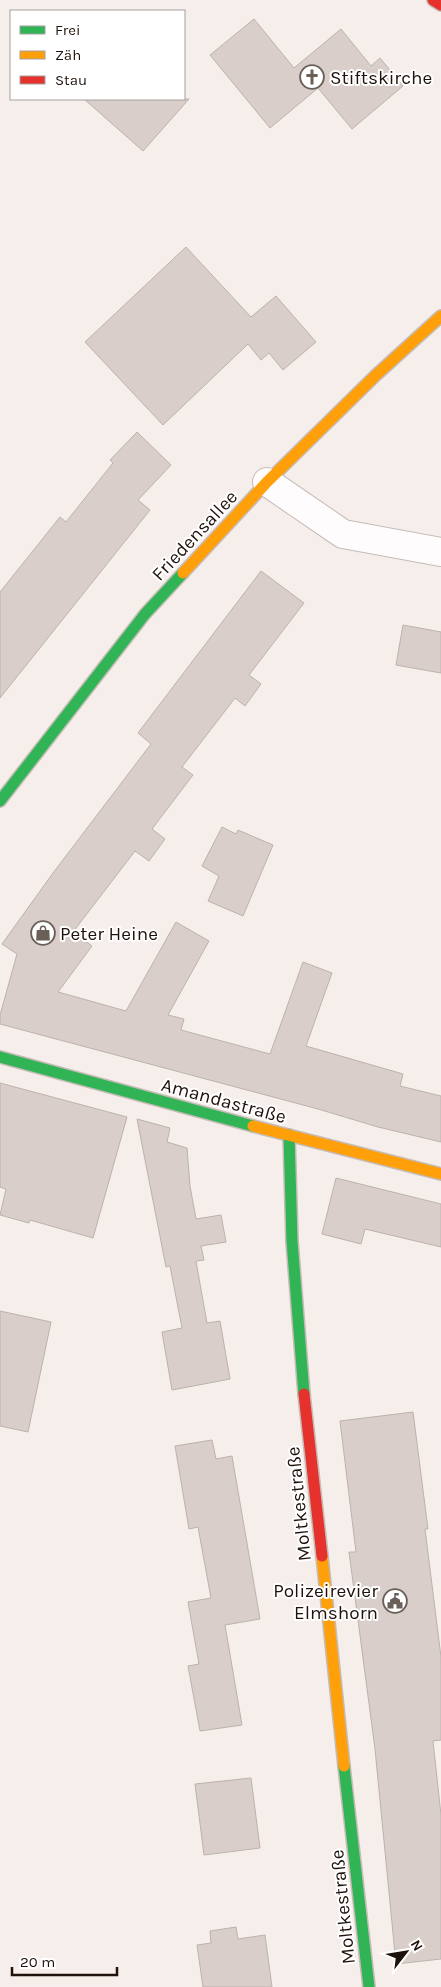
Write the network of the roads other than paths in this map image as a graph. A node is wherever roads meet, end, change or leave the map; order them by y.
1 (434, 0) edge
2 (441, 5) edge
3 (441, 316) edge
4 (267, 482) junction
5 (441, 552) edge
6 (0, 801) edge
7 (0, 1057) edge
8 (289, 1135) junction
9 (441, 1174) edge
10 (369, 1987) edge

1 - 2 street
3 - 4 street, Friedensallee
4 - 5 street
4 - 6 street, Friedensallee
7 - 8 street, Amandastraße
8 - 9 street, Amandastraße
8 - 10 street, Moltkestraße

